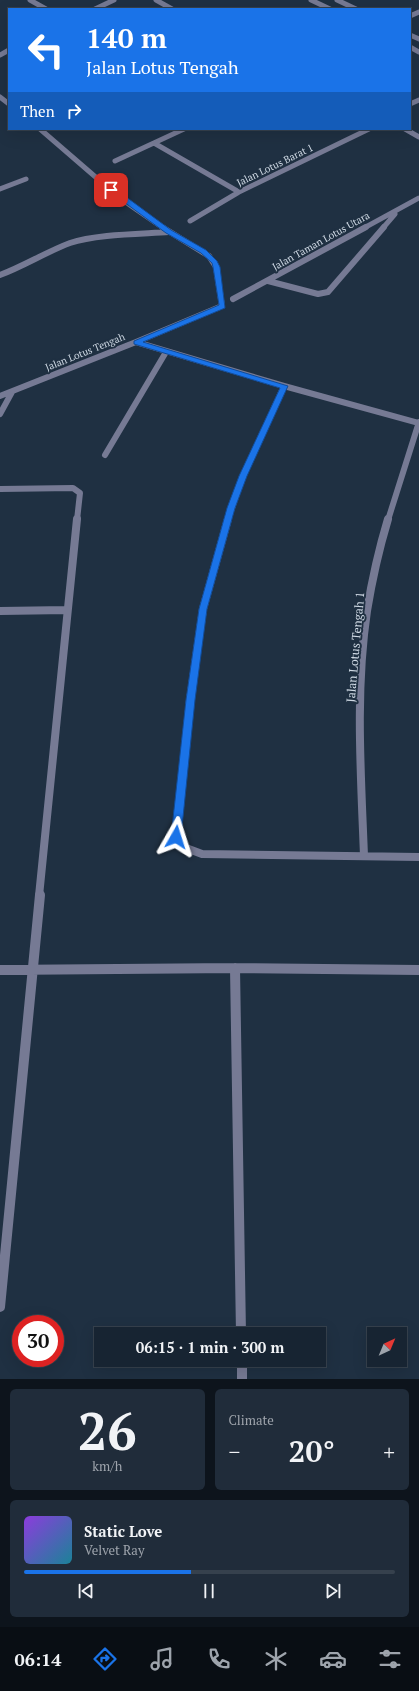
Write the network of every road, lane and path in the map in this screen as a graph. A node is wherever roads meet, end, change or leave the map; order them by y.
1 (30, 0) edge
2 (114, 0) edge
3 (156, 0) edge
4 (311, 0) edge
5 (337, 0) edge
6 (44, 8) edge
7 (97, 8) edge
8 (170, 8) edge
9 (328, 8) edge
10 (354, 8) edge
11 (0, 97) edge
12 (8, 103) edge
13 (41, 130) edge
14 (182, 130) edge
15 (367, 130) edge
16 (407, 130) edge
17 (419, 137) edge
18 (154, 143) junction
19 (115, 161) dead end
20 (26, 179) dead end
21 (0, 189) edge
22 (239, 192) junction
23 (419, 198) edge
24 (398, 210) junction
25 (190, 221) dead end
26 (169, 232) junction
27 (0, 275) edge
28 (268, 281) junction
29 (233, 299) dead end
30 (136, 342) junction
31 (166, 352) junction
32 (284, 386) junction
33 (12, 392) junction
34 (0, 396) edge
35 (0, 414) edge
36 (419, 423) edge
37 (105, 455) dead end
38 (0, 488) edge
39 (67, 610) junction
40 (0, 611) edge
41 (364, 856) junction
42 (419, 857) edge
43 (235, 968) junction
44 (0, 970) edge
45 (33, 970) junction
46 (419, 970) edge
47 (0, 1307) edge
48 (241, 1327) edge
49 (242, 1367) edge
50 (242, 1379) edge

1 - 6 street
2 - 7 street
3 - 8 street
4 - 9 street
5 - 10 street
11 - 12 street
13 - 26 street
14 - 18 street
15 - 22 street, Jalan Lotus Barat 1
16 - 17 street
18 - 19 street
18 - 22 street
20 - 21 street
22 - 25 street, Jalan Lotus Barat 1
23 - 24 street, Jalan Taman Lotus Utara
24 - 28 street, Jalan Taman Lotus Utara
24 - 28 street
26 - 27 street
26 - 30 street
28 - 29 street, Jalan Taman Lotus Utara
30 - 31 street, Jalan Lotus Tengah
30 - 33 street, Jalan Lotus Tengah
31 - 32 street, Jalan Lotus Tengah
31 - 37 street
32 - 36 street, Jalan Lotus Tengah
32 - 41 street
33 - 34 street, Jalan Lotus Tengah
33 - 35 street
36 - 41 street, Jalan Lotus Tengah 1
38 - 39 street
39 - 40 street
39 - 45 street
41 - 42 street
43 - 45 street
43 - 46 street
43 - 48 street
44 - 45 street
45 - 47 street
49 - 50 street

